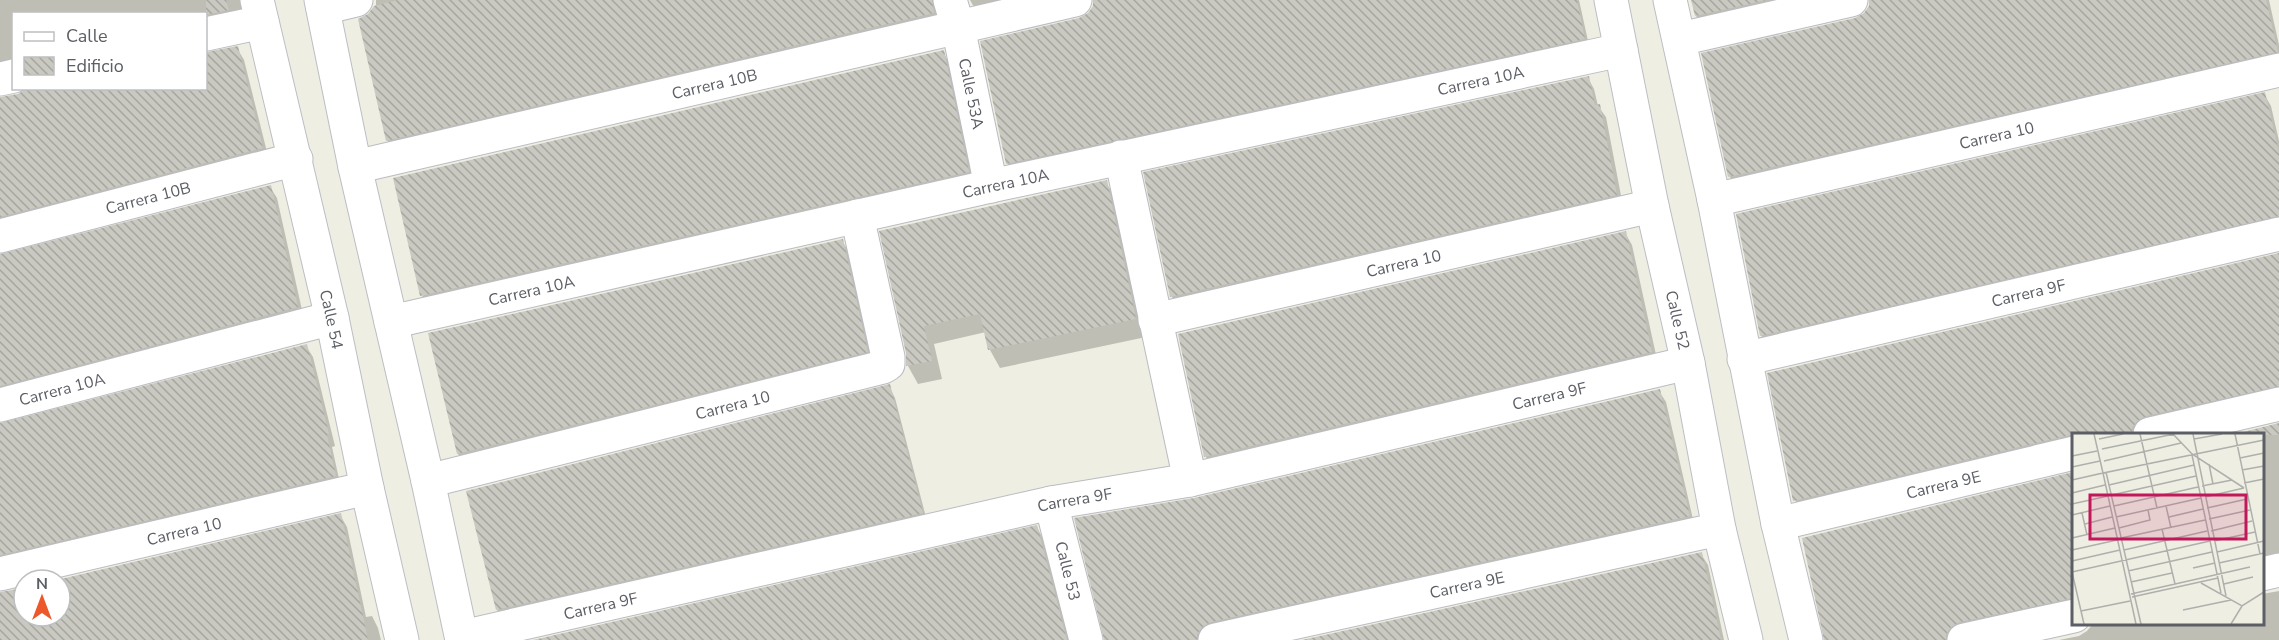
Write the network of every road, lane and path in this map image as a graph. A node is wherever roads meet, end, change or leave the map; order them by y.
1 (356, 0) edge
2 (1075, 0) edge
3 (1611, 0) edge
4 (1670, 0) edge
5 (1851, 0) edge
6 (322, 4) edge
7 (259, 11) edge
8 (954, 14) edge
9 (207, 34) edge
10 (1680, 39) junction
11 (1621, 50) junction
12 (2279, 70) edge
13 (1121, 158) junction
14 (296, 159) junction
15 (355, 167) junction
16 (991, 186) junction
17 (1714, 200) junction
18 (1652, 206) junction
19 (857, 216) junction
20 (2279, 234) edge
21 (0, 236) edge
22 (332, 318) junction
23 (1155, 320) junction
24 (391, 322) junction
25 (1744, 358) junction
26 (1688, 363) junction
27 (2279, 404) edge
28 (0, 405) edge
29 (2158, 433) edge
30 (2072, 453) edge
31 (1190, 480) junction
32 (428, 481) junction
33 (367, 488) junction
34 (1051, 502) junction
35 (1778, 524) junction
36 (1719, 529) junction
37 (2279, 570) edge
38 (0, 574) edge
39 (2264, 574) edge
40 (2072, 616) edge
41 (462, 639) edge
42 (402, 640) edge
43 (1086, 640) edge
44 (1215, 640) edge
45 (1746, 640) edge
46 (1806, 640) edge
47 (1964, 640) edge

1 - 6 street
2 - 8 street, Carrera 10B
3 - 11 street, Calle 52
4 - 10 street
5 - 10 street
6 - 15 street
7 - 9 street
7 - 14 street, Calle 54
8 - 15 street, Carrera 10B
8 - 16 street, Calle 53A
10 - 17 street
11 - 13 street, Carrera 10A
11 - 18 street, Calle 52
12 - 17 street, Carrera 10
13 - 16 street, Carrera 10A
13 - 23 street
14 - 21 street, Carrera 10B
14 - 22 street, Calle 54
15 - 24 street
16 - 19 street, Carrera 10A
17 - 25 street
18 - 23 street, Carrera 10
18 - 26 street, Calle 52
19 - 24 street, Carrera 10A
19 - 32 street, Carrera 10
20 - 25 street, Carrera 9F
22 - 28 street, Carrera 10A
22 - 33 street, Calle 54
23 - 31 street
24 - 32 street
25 - 35 street
26 - 31 street, Carrera 9F
26 - 36 street, Calle 52
27 - 29 street
30 - 35 street, Carrera 9E
31 - 34 street, Carrera 9F
32 - 41 street
33 - 38 street, Carrera 10
33 - 42 street, Calle 54
34 - 41 street, Carrera 9F
34 - 43 street, Calle 53
35 - 46 street
36 - 44 street, Carrera 9E
36 - 45 street, Calle 52
37 - 39 street
40 - 47 street

